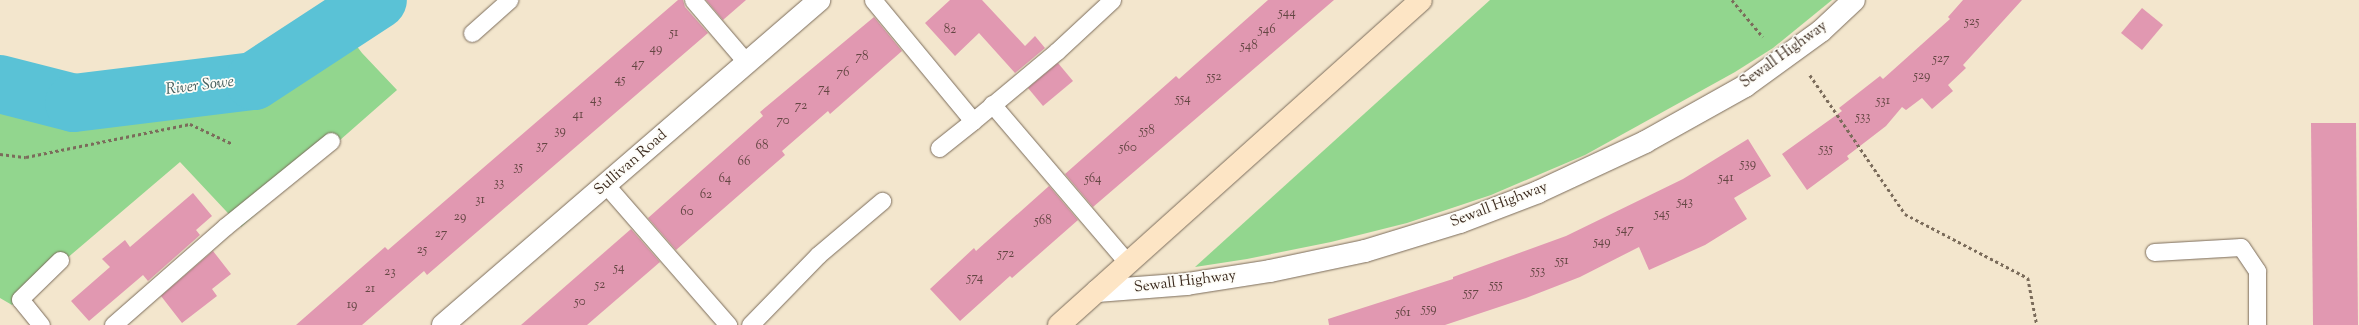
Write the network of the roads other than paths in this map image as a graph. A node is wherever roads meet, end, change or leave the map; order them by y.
1 (510, 0) edge
2 (693, 0) edge
3 (819, 0) edge
4 (874, 0) edge
5 (1112, 0) edge
6 (1421, 0) edge
7 (1854, 0) edge
8 (472, 33) dead end
9 (747, 63) junction
10 (992, 104) junction
11 (973, 121) junction
12 (331, 141) dead end
13 (939, 148) dead end
14 (606, 185) junction
15 (882, 201) dead end
16 (2154, 252) dead end
17 (60, 260) dead end
18 (1128, 263) junction
19 (1097, 291) junction
20 (41, 325) edge
21 (113, 325) edge
22 (443, 325) edge
23 (728, 325) edge
24 (750, 325) edge
25 (1059, 325) edge
26 (2257, 325) edge

1 - 8 lane
2 - 9 lane
3 - 9 street, Sullivan Road
4 - 11 lane
5 - 10 lane
6 - 18 street, Sewall Highway
7 - 19 street, Sewall Highway
9 - 14 street, Sullivan Road
10 - 11 lane
10 - 18 lane
11 - 13 lane
12 - 21 lane
14 - 22 street, Sullivan Road
14 - 23 lane
15 - 24 lane
16 - 26 lane
17 - 20 lane
18 - 19 street, Sewall Highway
19 - 25 street, Sewall Highway

